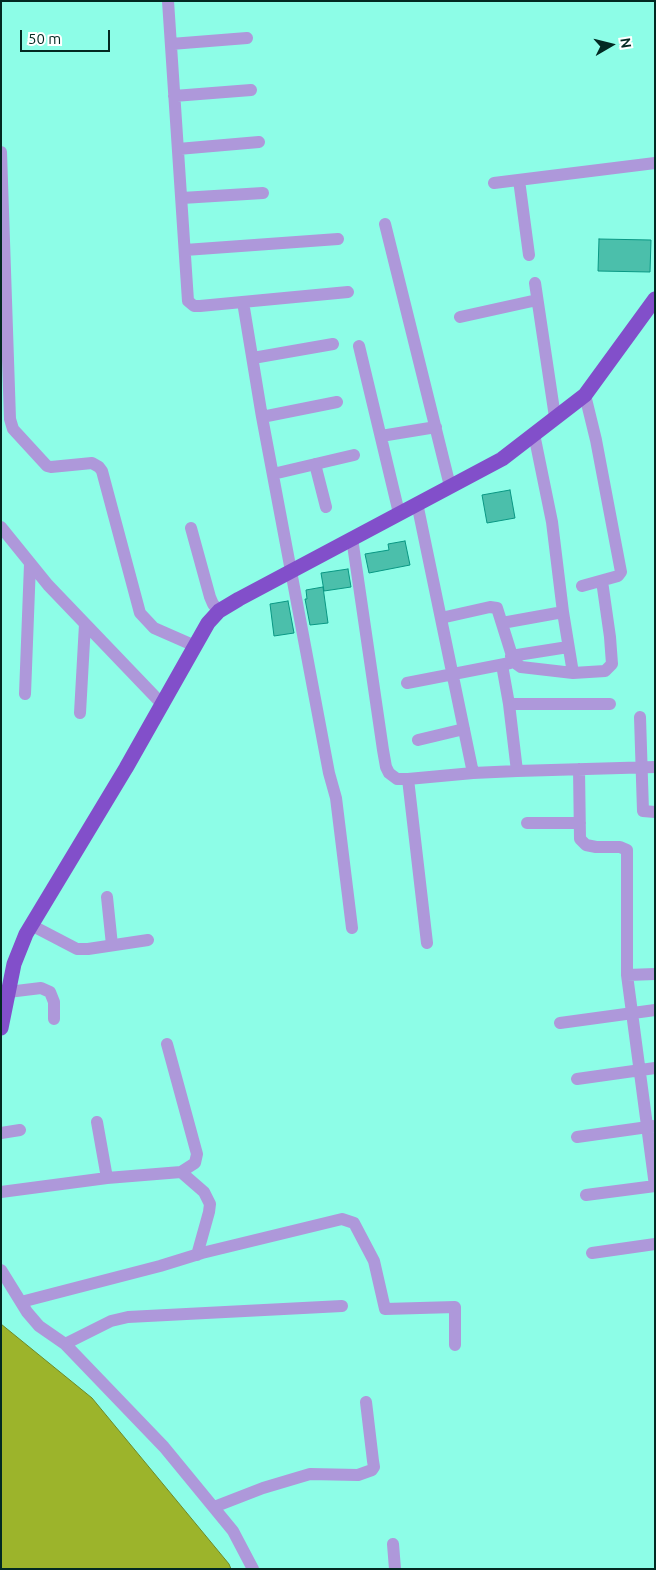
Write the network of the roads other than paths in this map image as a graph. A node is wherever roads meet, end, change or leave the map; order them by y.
1 (168, 1) edge
2 (247, 38) dead end
3 (171, 44) junction
4 (251, 90) dead end
5 (174, 96) junction
6 (259, 142) dead end
7 (178, 148) junction
8 (1, 152) edge
9 (655, 163) edge
10 (519, 180) junction
11 (494, 183) dead end
12 (263, 193) dead end
13 (182, 198) junction
14 (385, 224) dead end
15 (338, 239) dead end
16 (185, 250) junction
17 (529, 255) dead end
18 (535, 283) dead end
19 (348, 292) dead end
20 (655, 299) edge
21 (537, 300) junction
22 (243, 302) junction
23 (460, 317) dead end
24 (333, 344) dead end
25 (359, 346) dead end
26 (253, 358) junction
27 (585, 395) junction
28 (337, 402) dead end
29 (262, 417) junction
30 (556, 417) junction
31 (436, 427) junction
32 (534, 434) junction
33 (381, 436) junction
34 (354, 455) dead end
35 (315, 464) junction
36 (273, 474) junction
37 (450, 486) junction
38 (417, 503) junction
39 (326, 507) dead end
40 (398, 513) junction
41 (1, 527) edge
42 (191, 528) dead end
43 (352, 538) junction
44 (30, 564) junction
45 (292, 571) junction
46 (602, 580) junction
47 (582, 586) dead end
48 (219, 611) junction
49 (563, 612) junction
50 (441, 618) junction
51 (502, 623) junction
52 (86, 624) junction
53 (195, 646) junction
54 (568, 647) junction
55 (509, 661) junction
56 (573, 673) junction
57 (453, 675) junction
58 (407, 683) dead end
59 (25, 694) dead end
60 (509, 704) junction
61 (610, 704) dead end
62 (163, 705) junction
63 (80, 713) dead end
64 (640, 717) dead end
65 (464, 729) junction
66 (418, 740) dead end
67 (648, 768) edge
68 (579, 769) junction
69 (517, 771) junction
70 (473, 773) junction
71 (408, 779) junction
72 (655, 812) edge
73 (527, 822) dead end
74 (580, 823) junction
75 (107, 897) dead end
76 (31, 925) junction
77 (352, 928) dead end
78 (148, 940) dead end
79 (427, 943) dead end
80 (112, 945) junction
81 (655, 974) edge
82 (627, 975) junction
83 (7, 984) edge
84 (655, 1010) edge
85 (632, 1013) junction
86 (54, 1019) dead end
87 (560, 1023) dead end
88 (1, 1028) edge
89 (167, 1044) dead end
90 (655, 1068) edge
91 (639, 1070) junction
92 (577, 1079) dead end
93 (97, 1122) dead end
94 (651, 1126) edge
95 (20, 1130) dead end
96 (1, 1133) edge
97 (577, 1137) dead end
98 (181, 1172) junction
99 (107, 1178) junction
100 (655, 1186) edge
101 (1, 1192) edge
102 (586, 1195) dead end
103 (655, 1244) edge
104 (592, 1253) dead end
105 (197, 1255) junction
106 (1, 1270) edge
107 (21, 1302) junction
108 (342, 1306) dead end
109 (65, 1344) junction
110 (455, 1345) dead end
111 (366, 1402) dead end
112 (214, 1507) junction
113 (393, 1544) dead end
114 (253, 1569) edge
115 (395, 1569) edge

1 - 3 street
2 - 3 street
3 - 5 street
4 - 5 street
5 - 7 street
6 - 7 street
7 - 13 street
8 - 53 street
9 - 10 street
10 - 11 street
10 - 17 street
12 - 13 street
13 - 16 street
14 - 31 street
15 - 16 street
16 - 22 street
18 - 21 street
19 - 22 street
20 - 27 main road
21 - 23 street
21 - 30 street
22 - 26 street
24 - 26 street
25 - 33 street
26 - 29 street
27 - 30 main road
27 - 46 street
28 - 29 street
29 - 36 street
30 - 32 main road
31 - 33 street
31 - 37 street
32 - 37 main road
32 - 49 street
33 - 40 street
34 - 35 street
35 - 36 street
35 - 39 street
36 - 45 street
37 - 38 main road
38 - 40 main road
38 - 50 street
40 - 43 main road
41 - 44 street
42 - 48 street
43 - 45 main road
43 - 71 street
44 - 52 street
44 - 59 street
45 - 48 main road
45 - 77 street
46 - 47 street
46 - 56 street
48 - 53 main road
49 - 51 street
49 - 54 street
50 - 51 street
50 - 57 street
51 - 55 street
52 - 62 street
52 - 63 street
53 - 62 main road
54 - 55 street
54 - 56 street
55 - 56 street
55 - 57 street
55 - 60 street
57 - 58 street
57 - 65 street
60 - 61 street
60 - 69 street
62 - 76 main road
64 - 67 street
65 - 66 street
65 - 70 street
67 - 68 street
67 - 72 street
68 - 69 street
68 - 74 street
69 - 70 street
70 - 71 street
71 - 79 street
73 - 74 street
74 - 82 street
75 - 80 street
76 - 80 street
76 - 83 main road
78 - 80 street
81 - 82 street
82 - 85 street
83 - 86 street
83 - 88 main road
84 - 85 street
85 - 87 street
85 - 91 street
89 - 98 street
90 - 91 street
91 - 92 street
91 - 94 street
93 - 99 street
94 - 97 street
94 - 100 street
95 - 96 street
98 - 99 street
98 - 105 street
99 - 101 street
100 - 102 street
103 - 104 street
105 - 107 street
105 - 110 street
106 - 107 street
107 - 109 street
108 - 109 street
109 - 112 street
111 - 112 street
112 - 114 street
113 - 115 street

